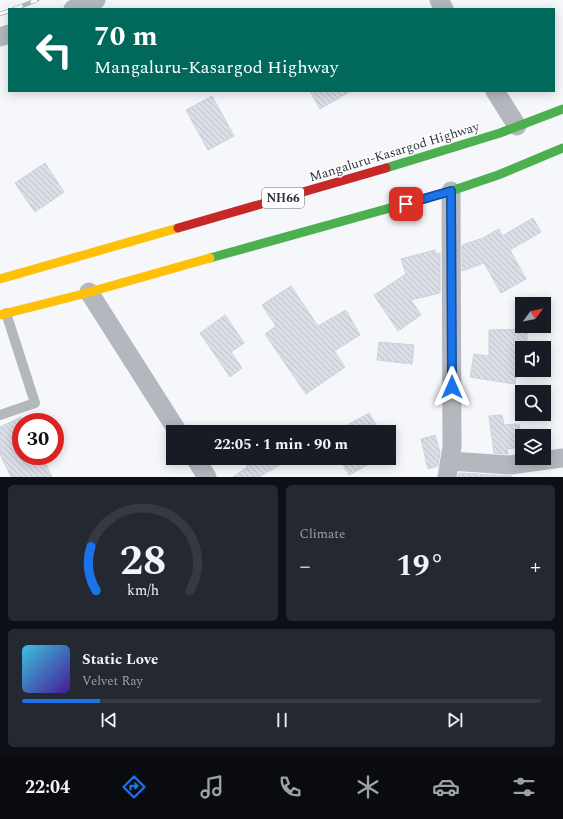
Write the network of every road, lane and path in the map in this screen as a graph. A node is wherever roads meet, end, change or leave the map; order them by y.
1 (96, 0) edge
2 (76, 8) edge
3 (496, 92) edge
4 (563, 109) edge
5 (517, 126) junction
6 (563, 148) edge
7 (451, 191) junction
8 (0, 279) edge
9 (89, 292) junction
10 (3, 314) edge
11 (0, 415) edge
12 (174, 425) edge
13 (563, 458) edge
14 (199, 465) edge
15 (448, 469) edge
16 (207, 477) edge

1 - 2 street
3 - 5 street
4 - 5 highway, Mangaluru-Kasargod Highway / NH66
5 - 8 highway, Mangaluru-Kasargod Highway / NH66
6 - 7 highway
7 - 9 highway
7 - 15 street
9 - 10 highway
9 - 12 street
10 - 11 lane
13 - 15 street
14 - 16 street

